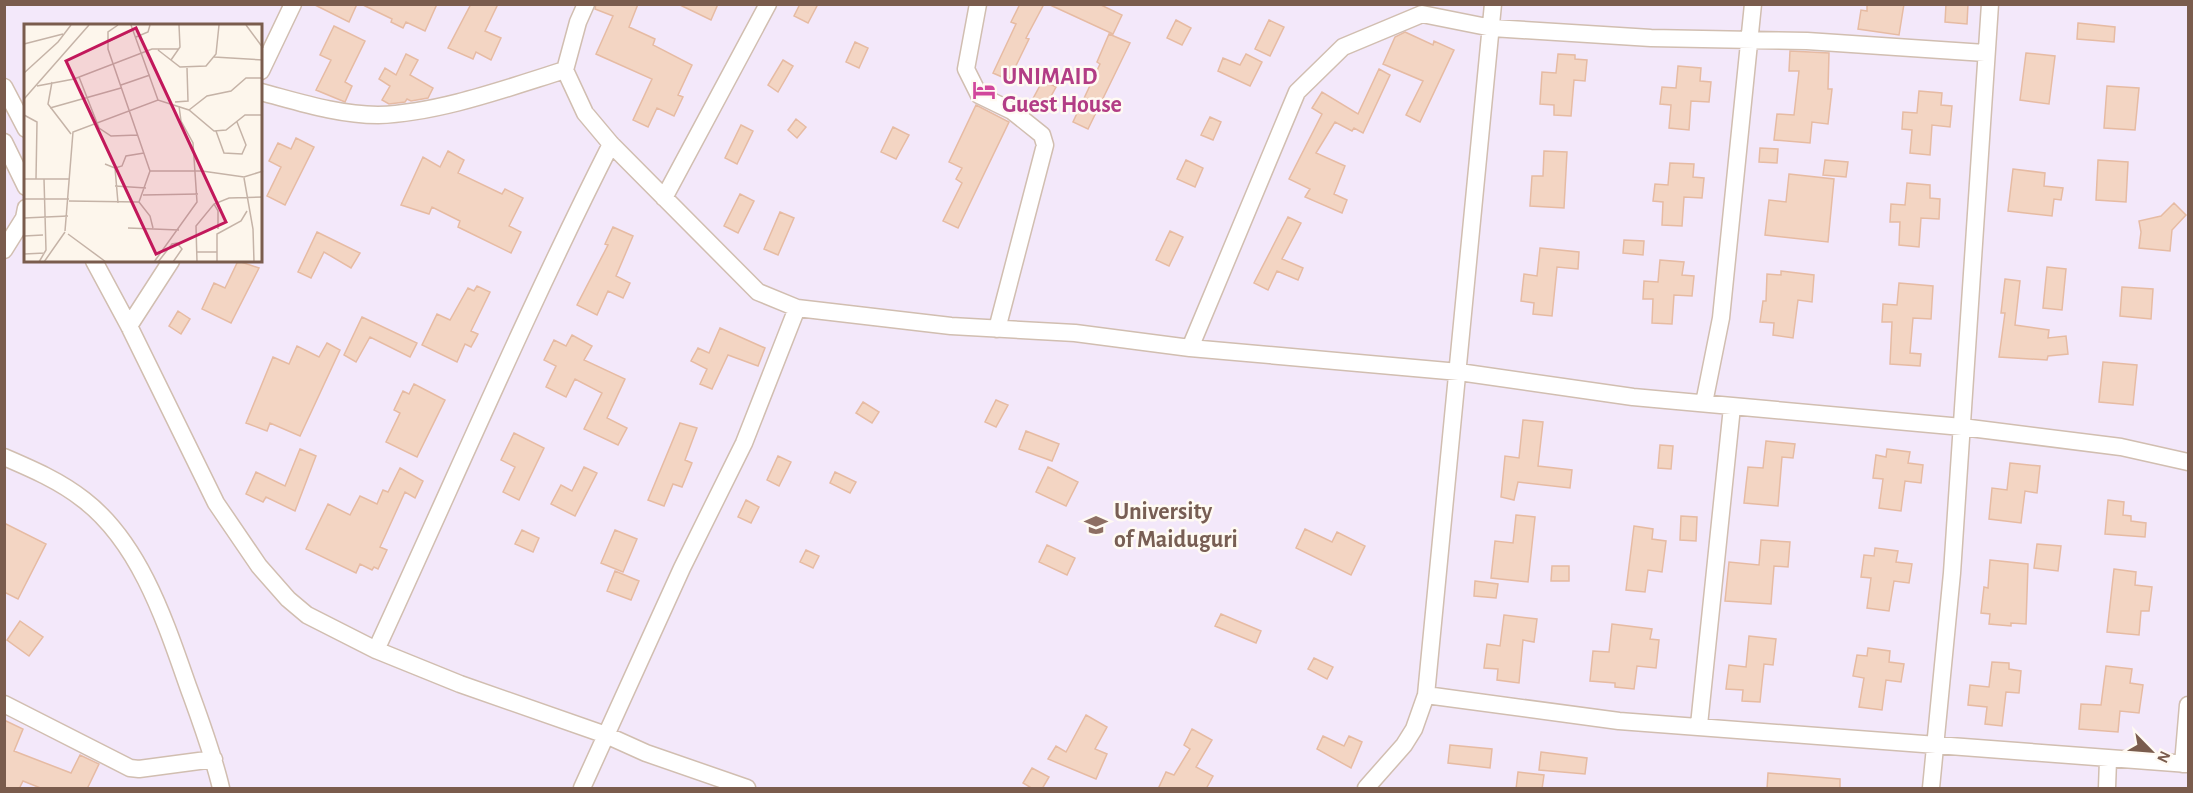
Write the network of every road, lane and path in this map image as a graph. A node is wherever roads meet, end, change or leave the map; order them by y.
1 (293, 4) edge
2 (586, 4) edge
3 (768, 4) edge
4 (978, 4) edge
5 (1493, 4) edge
6 (1753, 4) edge
7 (1990, 4) edge
8 (1492, 28) junction
9 (1748, 38) junction
10 (1985, 53) junction
11 (262, 69) edge
12 (565, 70) junction
13 (4, 87) edge
14 (262, 92) edge
15 (24, 125) edge
16 (4, 142) edge
17 (611, 144) junction
18 (24, 183) edge
19 (664, 198) junction
20 (24, 218) edge
21 (4, 250) edge
22 (95, 262) edge
23 (170, 262) edge
24 (797, 308) junction
25 (129, 326) junction
26 (998, 329) junction
27 (1190, 348) junction
28 (1459, 372) junction
29 (1704, 404) junction
30 (1732, 407) junction
31 (1962, 427) junction
32 (4, 457) edge
33 (2188, 462) edge
34 (376, 650) junction
35 (1426, 695) junction
36 (4, 704) edge
37 (2188, 705) edge
38 (1699, 725) junction
39 (606, 735) junction
40 (1936, 744) junction
41 (214, 759) junction
42 (2108, 760) junction
43 (2186, 764) edge
44 (221, 789) edge
45 (582, 789) edge
46 (747, 789) edge
47 (1366, 789) edge
48 (1931, 789) edge
49 (2107, 789) edge

1 - 11 street
2 - 12 street
3 - 19 street
4 - 26 street
5 - 8 street
6 - 9 street
7 - 10 street
8 - 9 street
8 - 27 street
8 - 28 street
9 - 10 street
9 - 29 street
10 - 31 street
12 - 14 street
12 - 17 street
13 - 15 street
16 - 18 street
17 - 19 street
17 - 34 street
19 - 24 street
20 - 21 street
22 - 25 street
23 - 25 street
24 - 26 street
24 - 39 street
25 - 34 street
26 - 27 street
27 - 28 street
28 - 29 street
28 - 35 street
29 - 30 street
30 - 31 street
30 - 38 street
31 - 33 street
31 - 40 street
32 - 41 street
34 - 39 street
35 - 38 street
35 - 47 street
36 - 41 street
37 - 43 street
38 - 40 street
39 - 45 street
39 - 46 street
40 - 42 street
40 - 48 street
41 - 44 street
42 - 43 street
42 - 49 street

